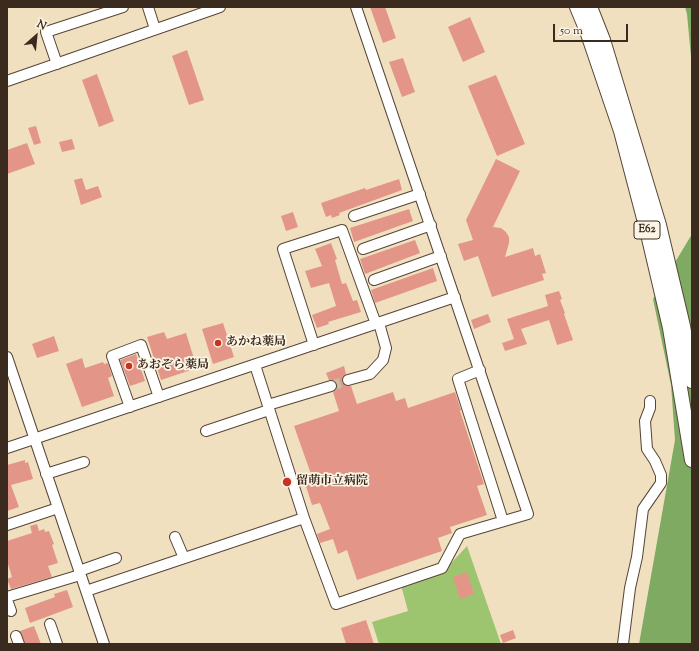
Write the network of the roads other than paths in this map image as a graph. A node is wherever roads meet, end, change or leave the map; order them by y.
1 (123, 7) edge
2 (148, 7) edge
3 (220, 7) edge
4 (356, 7) edge
5 (577, 7) edge
6 (590, 7) edge
7 (156, 29) junction
8 (57, 64) junction
9 (7, 81) edge
10 (420, 194) junction
11 (354, 216) dead end
12 (431, 225) junction
13 (363, 249) dead end
14 (441, 256) junction
15 (374, 280) dead end
16 (456, 297) junction
17 (378, 324) junction
18 (314, 345) junction
19 (7, 357) edge
20 (255, 365) junction
21 (480, 370) junction
22 (348, 380) tunnel mouth
23 (692, 381) edge
24 (331, 386) tunnel mouth
25 (159, 397) junction
26 (650, 401) dead end
27 (130, 407) junction
28 (268, 407) junction
29 (206, 431) dead end
30 (34, 439) junction
31 (7, 448) edge
32 (692, 460) edge
33 (84, 462) dead end
34 (46, 474) junction
35 (58, 508) junction
36 (304, 518) junction
37 (503, 521) junction
38 (7, 525) edge
39 (175, 537) dead end
40 (116, 558) dead end
41 (184, 558) junction
42 (80, 573) junction
43 (86, 591) junction
44 (7, 598) edge
45 (11, 611) dead end
46 (50, 624) dead end
47 (57, 644) edge
48 (103, 644) edge
49 (623, 644) edge

1 - 8 street
2 - 7 street
3 - 7 street
4 - 10 street
5 - 32 highway, E62
6 - 23 highway, E62
7 - 8 street
8 - 9 street
10 - 11 street
10 - 12 street
12 - 13 street
12 - 14 street
14 - 15 street
14 - 16 street
16 - 17 street
16 - 21 street
17 - 18 street
17 - 18 street
17 - 22 street
18 - 20 street
19 - 30 street
20 - 25 street
20 - 28 street
21 - 37 street
21 - 37 street
24 - 28 street
25 - 27 street
25 - 27 street
26 - 49 street
27 - 30 street
28 - 29 street
28 - 36 street
30 - 31 street
30 - 34 street
33 - 34 street
34 - 35 street
35 - 38 street
35 - 42 street
36 - 37 street
36 - 41 street
39 - 41 street
40 - 42 street
41 - 43 street
42 - 43 street
42 - 44 street
43 - 48 street
44 - 45 street
46 - 47 street

